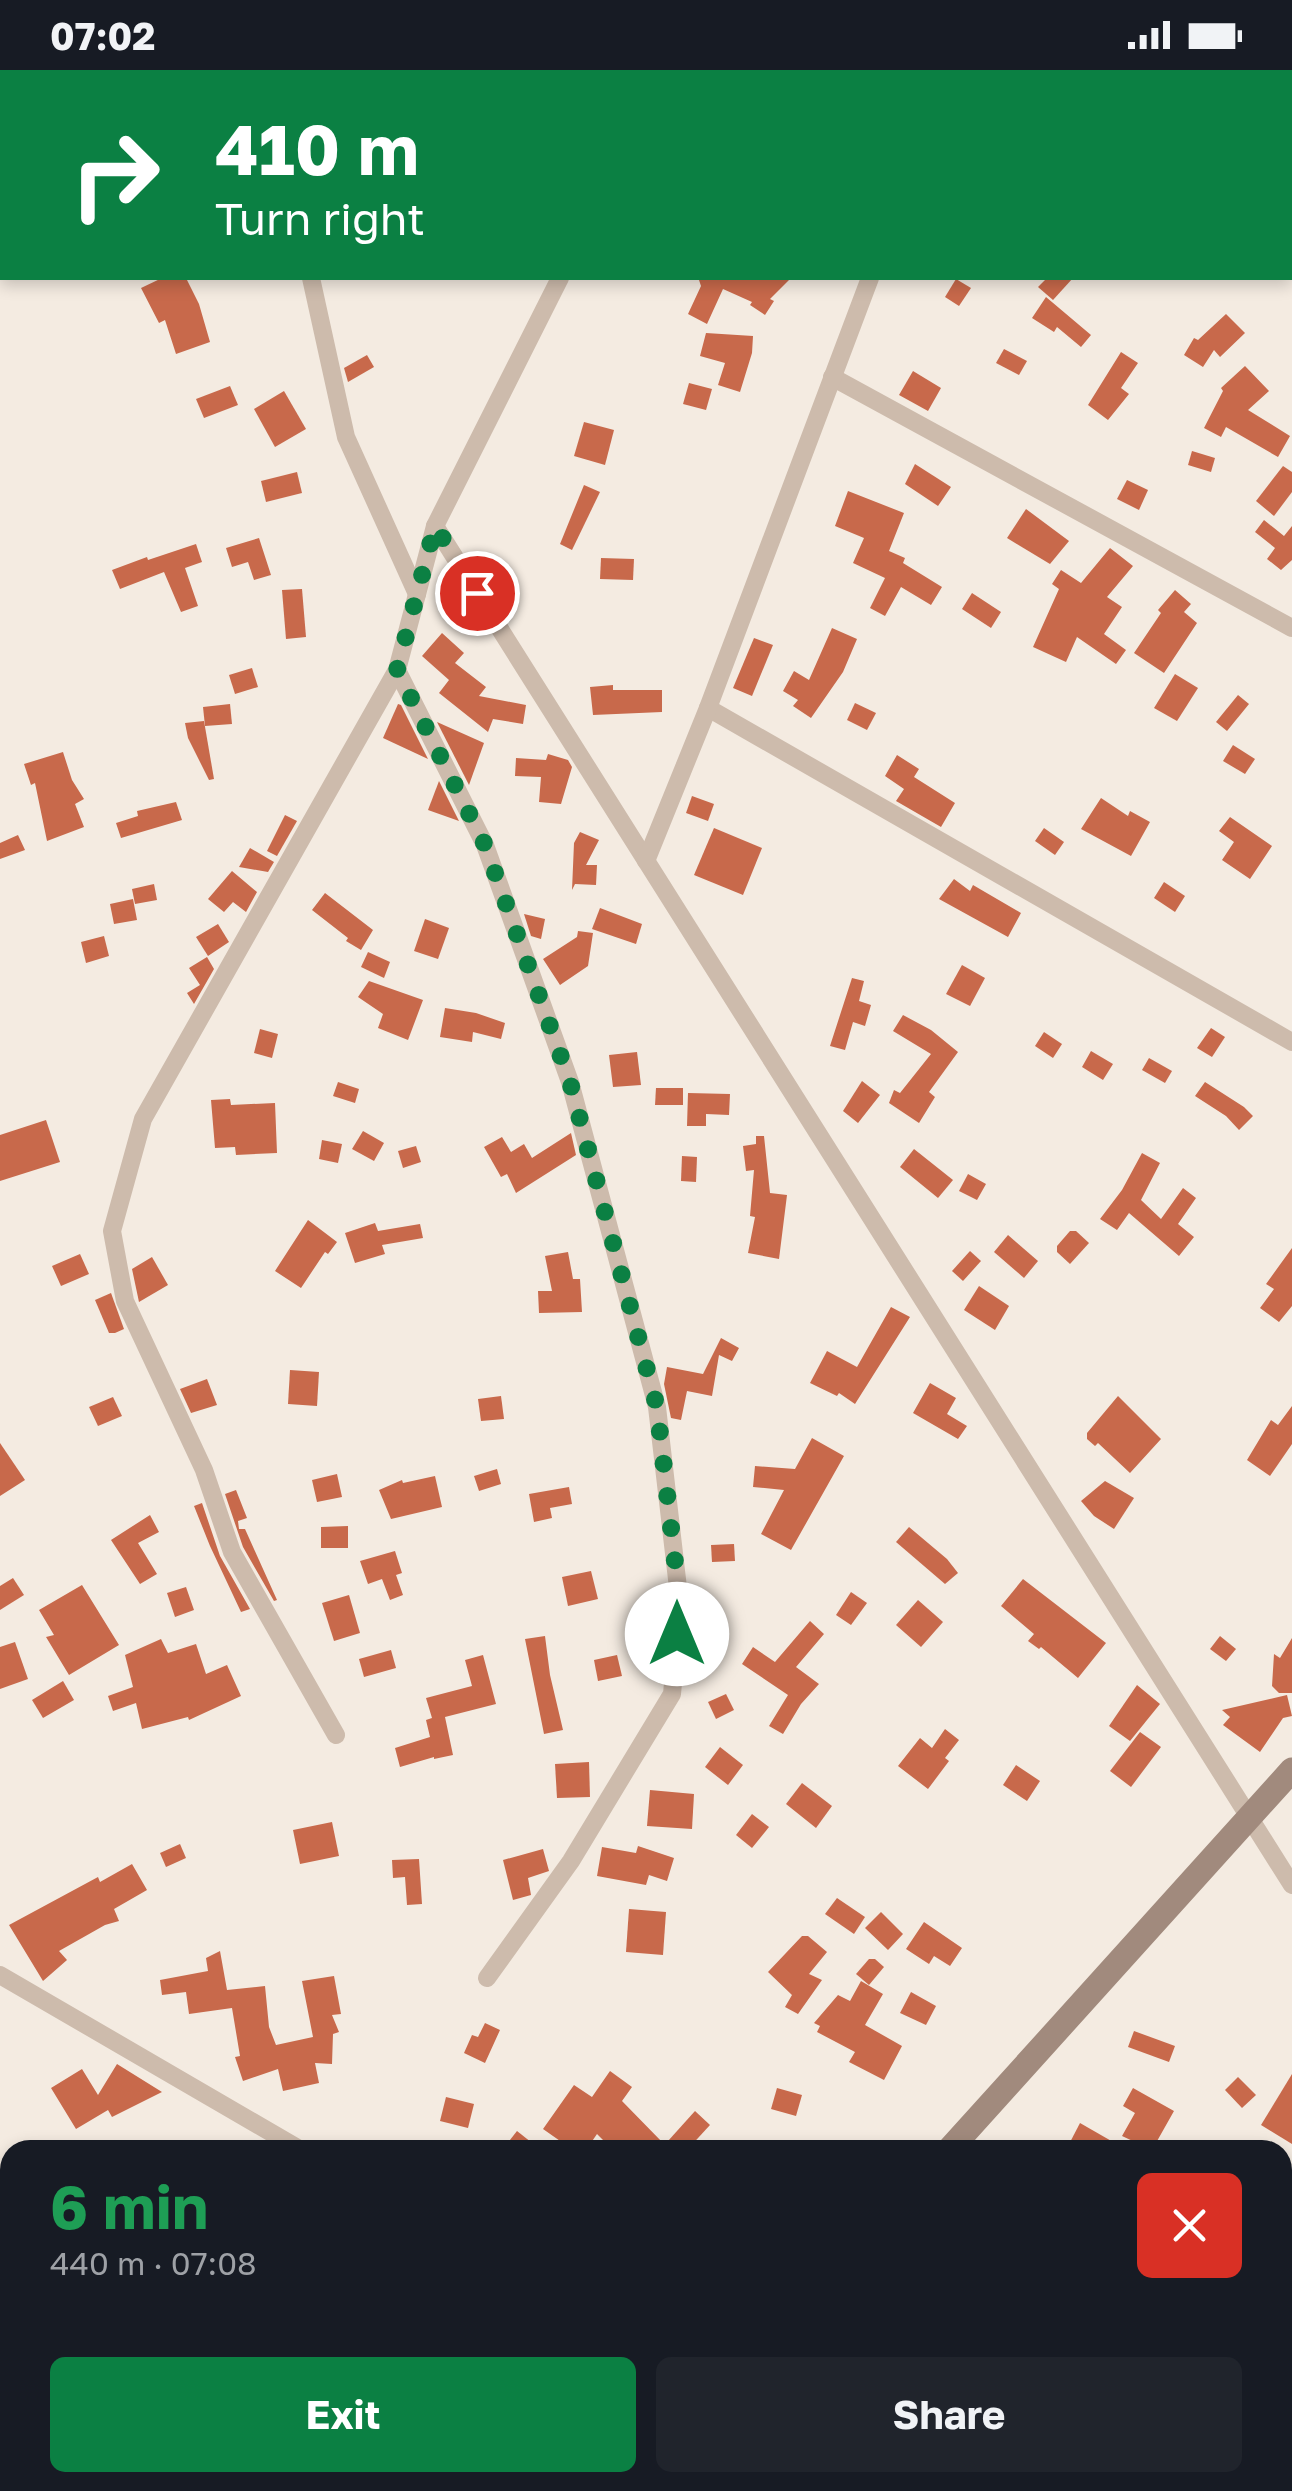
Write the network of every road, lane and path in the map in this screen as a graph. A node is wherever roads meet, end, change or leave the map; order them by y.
1 (311, 280) edge
2 (559, 280) edge
3 (869, 280) edge
4 (832, 378) junction
5 (435, 526) junction
6 (417, 594) junction
7 (1292, 628) edge
8 (397, 670) junction
9 (708, 708) junction
10 (646, 861) junction
11 (1292, 1042) edge
12 (336, 1736) dead end
13 (1292, 1770) edge
14 (1250, 1817) junction
15 (1292, 1885) edge
16 (0, 1974) edge
17 (487, 1978) dead end
18 (284, 2140) edge
19 (958, 2140) edge

1 - 6 street
2 - 5 street
3 - 4 street
4 - 7 street
4 - 9 street
5 - 6 street
5 - 10 street
6 - 8 street
8 - 12 street
8 - 17 street
9 - 10 street
9 - 11 street
10 - 14 street
13 - 14 street
14 - 15 street
14 - 19 street
16 - 18 street

